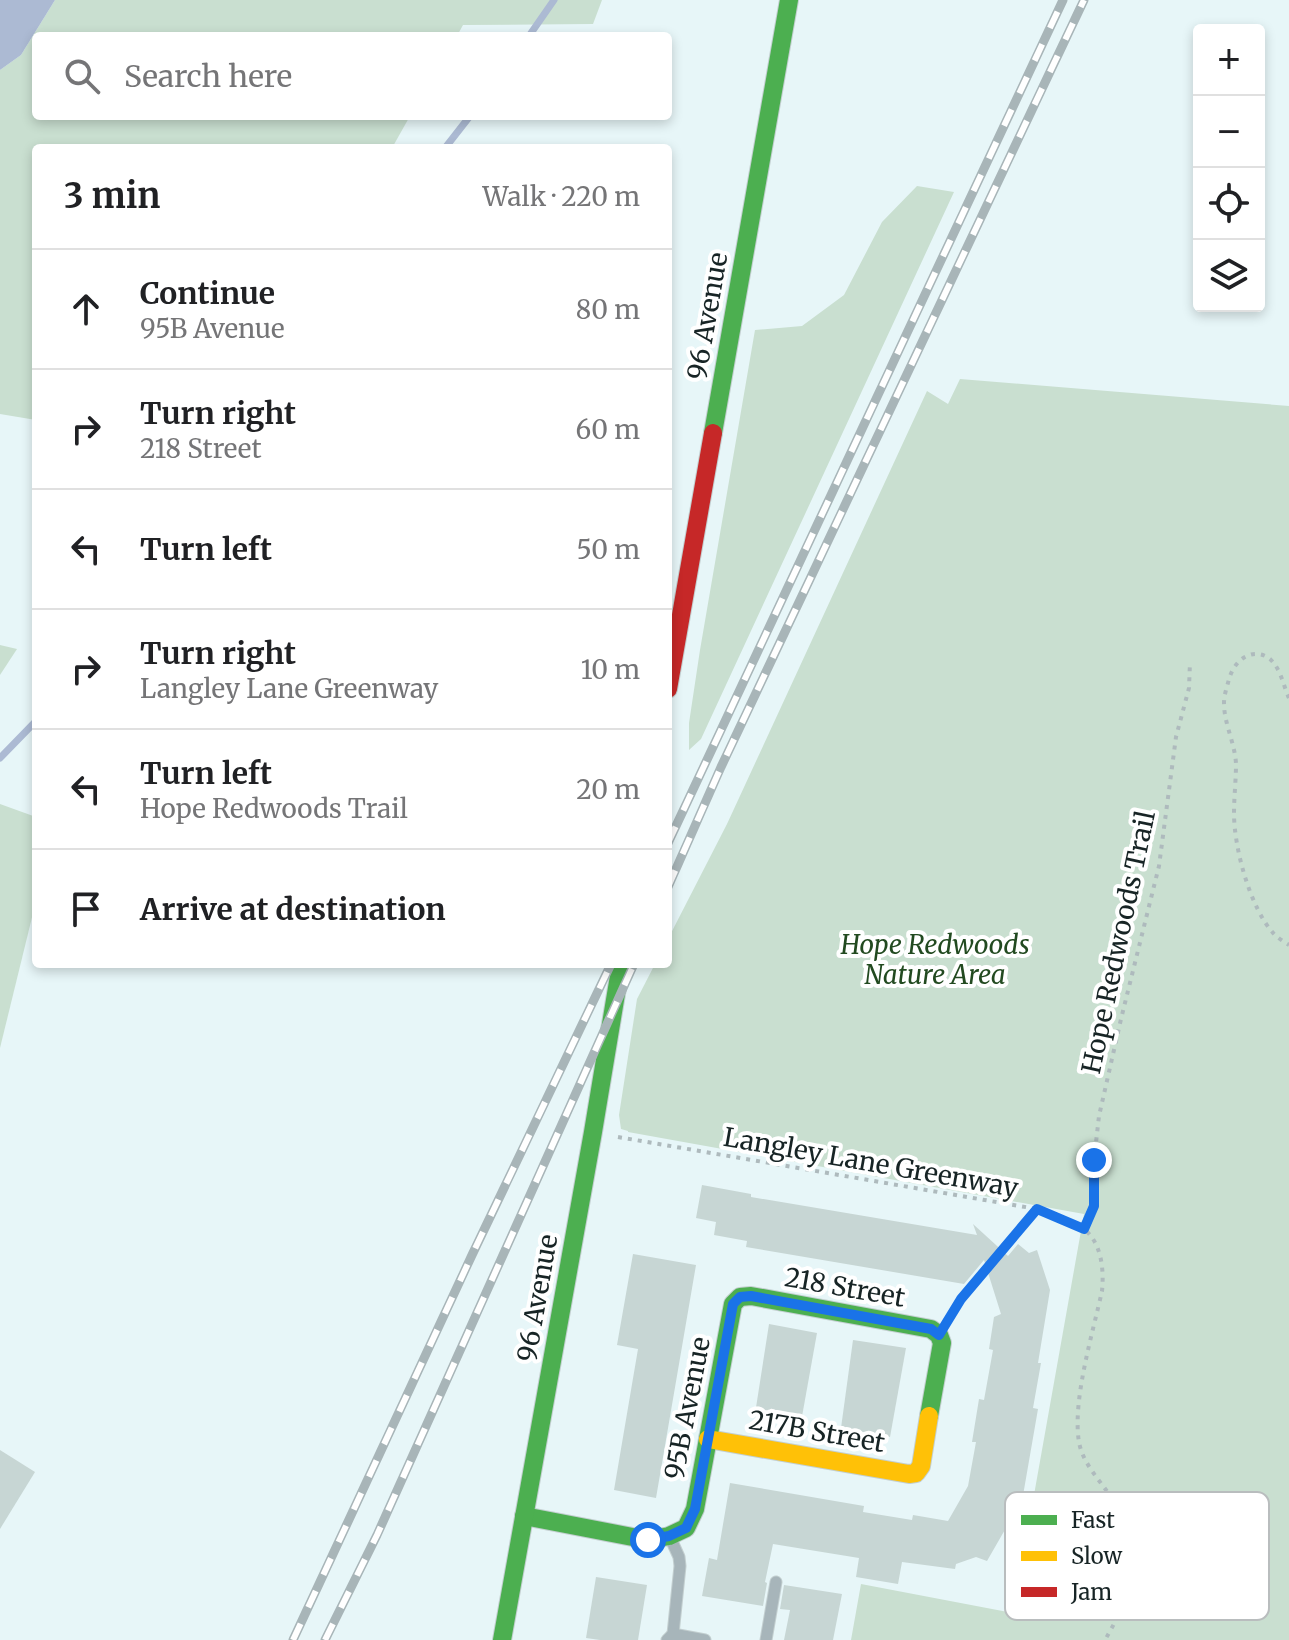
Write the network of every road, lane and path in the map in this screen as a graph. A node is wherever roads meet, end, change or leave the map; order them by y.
1 (789, 0) edge
2 (1190, 662) dead end
3 (672, 666) edge
4 (1289, 698) edge
5 (1289, 945) edge
6 (620, 968) edge
7 (593, 1132) junction
8 (1037, 1209) junction
9 (1084, 1229) junction
10 (740, 1297) joint
11 (939, 1335) junction
12 (708, 1439) junction
13 (1106, 1492) edge
14 (524, 1516) junction
15 (677, 1532) junction
16 (776, 1582) dead end
17 (1115, 1620) edge
18 (670, 1637) edge
19 (502, 1640) edge
20 (705, 1640) edge
21 (766, 1640) edge
22 (1105, 1640) edge

1 - 3 main road, 96 Avenue
2 - 9 path, Hope Redwoods Trail
4 - 5 path
6 - 7 main road, 96 Avenue
7 - 8 path, Langley Lane Greenway
7 - 14 main road, 96 Avenue
8 - 9 path, Langley Lane Greenway
8 - 11 path
9 - 13 path
10 - 11 main road, 218 Street
10 - 12 main road, 95B Avenue
11 - 12 main road, 217B Street
12 - 15 main road, 95B Avenue
14 - 15 main road
14 - 19 main road, 96 Avenue
15 - 18 lane
16 - 21 lane
17 - 22 path
18 - 20 lane

